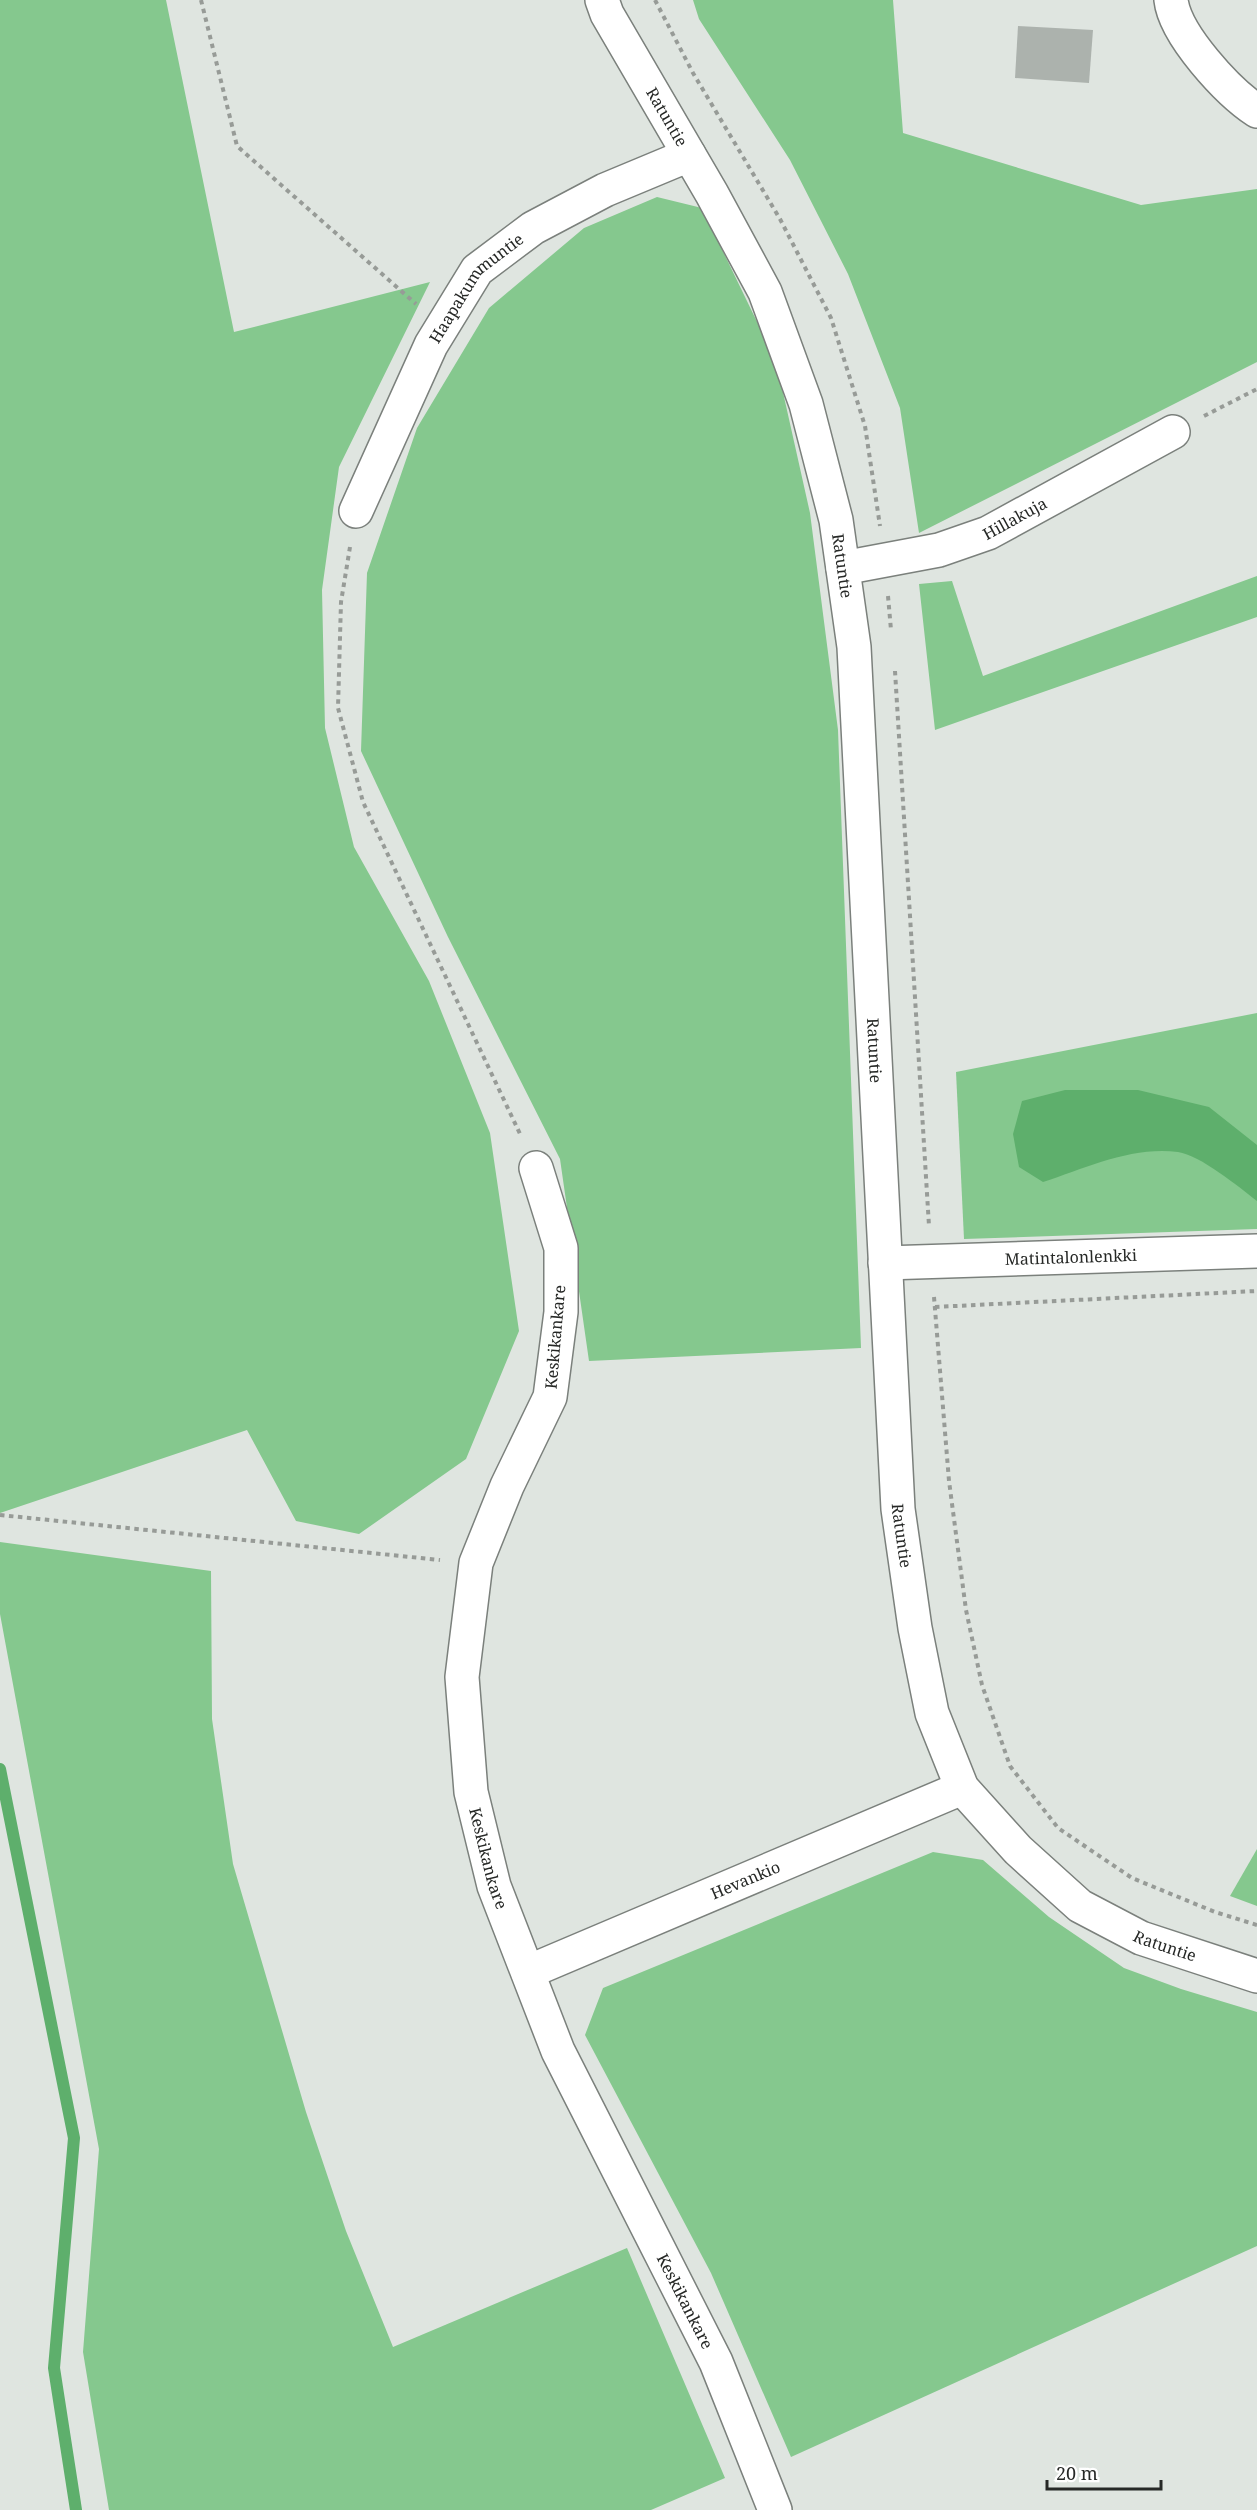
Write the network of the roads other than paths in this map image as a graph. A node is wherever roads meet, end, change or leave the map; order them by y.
1 (602, 0) edge
2 (1171, 0) edge
3 (1257, 111) edge
4 (689, 155) junction
5 (1173, 432) road end
6 (357, 511) road end
7 (843, 568) junction
8 (536, 1168) road end
9 (1257, 1251) edge
10 (885, 1263) junction
11 (962, 1788) junction
12 (528, 1972) junction
13 (1257, 1976) edge
14 (775, 2510) edge

1 - 4 street, Ratuntie
2 - 3 street
4 - 6 street, Haapakummuntie
4 - 7 street, Ratuntie
5 - 7 street, Hillakuja
7 - 10 street, Ratuntie
8 - 12 street, Keskikankare
9 - 10 street, Matintalonlenkki
10 - 11 street, Ratuntie
11 - 12 street, Hevankio
11 - 13 street, Ratuntie
12 - 14 street, Keskikankare

